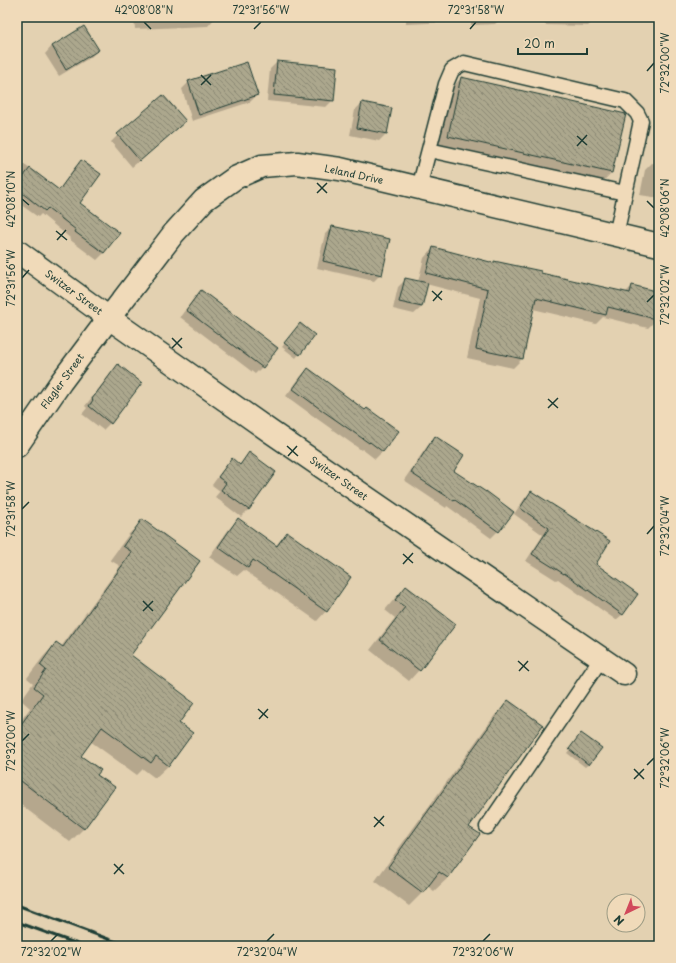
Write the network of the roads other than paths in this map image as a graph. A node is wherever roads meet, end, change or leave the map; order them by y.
1 (429, 150) junction
2 (418, 188) junction
3 (625, 193) junction
4 (616, 235) junction
5 (659, 245) edge
6 (17, 251) edge
7 (109, 318) junction
8 (17, 446) edge
9 (601, 659) junction
10 (624, 674) dead end
11 (487, 827) dead end

1 - 2 lane
1 - 3 lane
1 - 3 lane
2 - 4 street, Leland Drive
2 - 7 street, Leland Drive
3 - 4 lane
4 - 5 street, Leland Drive
6 - 7 street, Switzer Street
7 - 8 street, Flagler Street
7 - 9 street, Switzer Street
9 - 10 street, Switzer Street
9 - 11 lane

